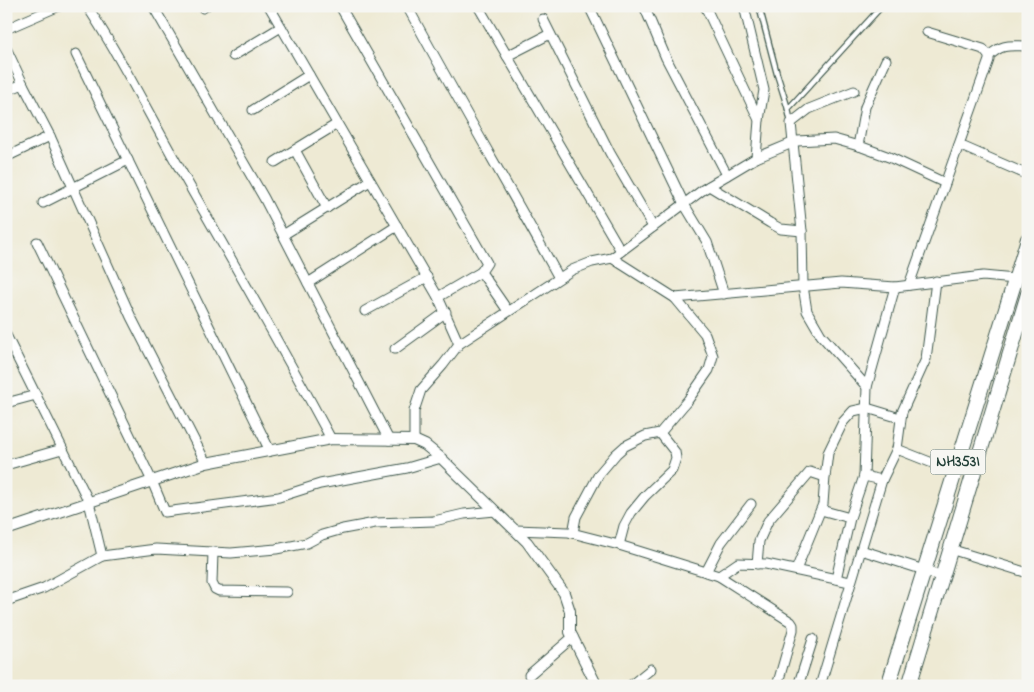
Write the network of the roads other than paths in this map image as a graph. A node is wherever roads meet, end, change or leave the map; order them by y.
1 (59, 6) edge
2 (88, 6) edge
3 (153, 6) edge
4 (269, 6) edge
5 (340, 6) edge
6 (407, 6) edge
7 (478, 6) edge
8 (590, 6) edge
9 (644, 6) edge
10 (705, 6) edge
11 (744, 6) edge
12 (759, 6) edge
13 (882, 6) edge
14 (543, 20) dead end
15 (281, 27) junction
16 (6, 30) edge
17 (928, 32) dead end
18 (550, 34) junction
19 (1028, 46) edge
20 (6, 48) edge
21 (76, 54) dead end
22 (233, 56) dead end
23 (507, 56) junction
24 (989, 56) junction
25 (886, 60) dead end
26 (309, 75) junction
27 (23, 84) junction
28 (6, 91) edge
29 (854, 91) dead end
30 (788, 109) junction
31 (253, 110) dead end
32 (759, 120) junction
33 (790, 123) junction
34 (337, 124) junction
35 (50, 136) junction
36 (792, 142) junction
37 (858, 146) junction
38 (958, 146) junction
39 (295, 150) junction
40 (6, 157) edge
41 (756, 158) junction
42 (128, 160) junction
43 (275, 162) dead end
44 (727, 175) junction
45 (1028, 175) edge
46 (370, 181) junction
47 (945, 183) junction
48 (709, 186) junction
49 (73, 188) junction
50 (43, 203) dead end
51 (684, 204) junction
52 (327, 208) junction
53 (396, 226) junction
54 (653, 227) junction
55 (802, 231) junction
56 (283, 235) junction
57 (1028, 238) edge
58 (37, 242) dead end
59 (621, 251) junction
60 (612, 258) junction
61 (481, 272) junction
62 (426, 277) junction
63 (559, 278) junction
64 (1015, 279) junction
65 (936, 281) junction
66 (308, 283) junction
67 (909, 285) junction
68 (803, 286) junction
69 (895, 287) junction
70 (724, 294) junction
71 (1028, 294) edge
72 (438, 297) junction
73 (675, 298) junction
74 (508, 310) junction
75 (365, 311) dead end
76 (446, 312) junction
77 (6, 335) edge
78 (459, 344) junction
79 (8, 345) edge
80 (395, 349) dead end
81 (866, 387) junction
82 (36, 395) junction
83 (6, 403) edge
84 (867, 408) junction
85 (900, 418) junction
86 (660, 433) junction
87 (331, 439) junction
88 (390, 440) junction
89 (414, 440) junction
90 (62, 449) junction
91 (897, 449) junction
92 (270, 451) junction
93 (441, 458) junction
94 (206, 463) junction
95 (6, 465) edge
96 (955, 472) junction
97 (864, 476) junction
98 (824, 477) junction
99 (882, 480) junction
100 (152, 481) junction
101 (89, 502) junction
102 (751, 504) dead end
103 (821, 510) junction
104 (495, 511) junction
105 (850, 518) junction
106 (6, 530) edge
107 (516, 530) junction
108 (573, 533) junction
109 (619, 545) junction
110 (950, 549) junction
111 (861, 550) junction
112 (213, 552) junction
113 (102, 556) junction
114 (757, 564) junction
115 (796, 570) junction
116 (924, 570) junction
117 (706, 572) junction
118 (1028, 573) edge
119 (719, 576) junction
120 (941, 577) junction
121 (836, 579) junction
122 (850, 582) junction
123 (287, 592) dead end
124 (6, 601) edge
125 (573, 637) junction
126 (813, 639) dead end
127 (651, 669) dead end
128 (529, 675) dead end
129 (777, 684) edge
130 (597, 686) edge
131 (630, 686) edge
132 (790, 686) edge
133 (795, 686) edge
134 (820, 686) edge
135 (888, 686) edge
136 (909, 686) edge

1 - 16 street
2 - 87 street
3 - 56 street
4 - 15 street
5 - 61 street
6 - 63 street
7 - 23 street
8 - 51 street
9 - 44 street
10 - 32 street
11 - 32 street
12 - 30 lane
13 - 30 lane
14 - 18 street
15 - 22 street
15 - 26 street
17 - 24 street
18 - 23 street
18 - 54 street
19 - 24 street
20 - 27 street
21 - 42 street
23 - 59 street
24 - 38 street
25 - 37 street
26 - 31 street
26 - 34 street
27 - 28 street
27 - 35 street
29 - 33 street
30 - 33 lane
32 - 41 street
33 - 36 street
34 - 39 street
34 - 46 street
35 - 40 street
35 - 49 street
36 - 37 street
36 - 41 street
36 - 55 street
37 - 47 street
38 - 45 street
38 - 47 street
39 - 43 street
39 - 52 street
41 - 44 street
42 - 49 street
42 - 92 street
44 - 48 street
46 - 52 street
46 - 53 street
47 - 67 street
48 - 51 street
48 - 55 street
49 - 50 street
49 - 94 street
51 - 54 street
51 - 70 street
52 - 56 street
53 - 62 street
53 - 66 street
54 - 59 street
55 - 68 street
56 - 66 street
57 - 64 highway, NH353I
58 - 100 street
59 - 60 street
60 - 63 street
60 - 73 street
61 - 72 street
61 - 74 street
62 - 72 street
62 - 75 street
63 - 74 street
64 - 65 street
64 - 96 highway, NH353I
65 - 67 street
65 - 85 street
66 - 88 street
67 - 69 street
68 - 69 street
68 - 70 street
68 - 81 street
69 - 81 street
70 - 73 street
71 - 110 highway, NH353I
72 - 76 street
73 - 86 street
74 - 78 street
76 - 78 street
76 - 80 street
77 - 79 street
78 - 89 street
79 - 82 street
81 - 84 street
82 - 83 street
82 - 90 street
84 - 85 street
84 - 97 street
84 - 98 street
85 - 91 street
86 - 108 street
86 - 109 street
87 - 88 street
87 - 92 street
88 - 89 street
89 - 93 street
90 - 95 street
90 - 101 street
91 - 96 street
91 - 99 street
92 - 94 street
93 - 100 street
93 - 104 street
94 - 100 street
96 - 116 highway, NH353I
97 - 99 street
97 - 105 street
98 - 103 street
98 - 114 street
99 - 111 street
100 - 101 street
101 - 106 street
101 - 113 street
102 - 117 street
103 - 105 street
103 - 115 street
104 - 107 street
104 - 112 street
105 - 121 street
107 - 108 street
107 - 125 street
108 - 109 street
109 - 117 street
110 - 118 street
110 - 120 highway, NH353I
111 - 116 street
111 - 122 street
112 - 113 street
112 - 123 street
113 - 124 street
114 - 115 street
114 - 119 street
115 - 121 street
116 - 120 street
116 - 135 highway, NH353I
117 - 119 street
119 - 129 street
120 - 136 highway, NH353I
121 - 122 street
122 - 134 street
125 - 128 street
125 - 130 street
126 - 133 street
127 - 131 street
129 - 132 street

